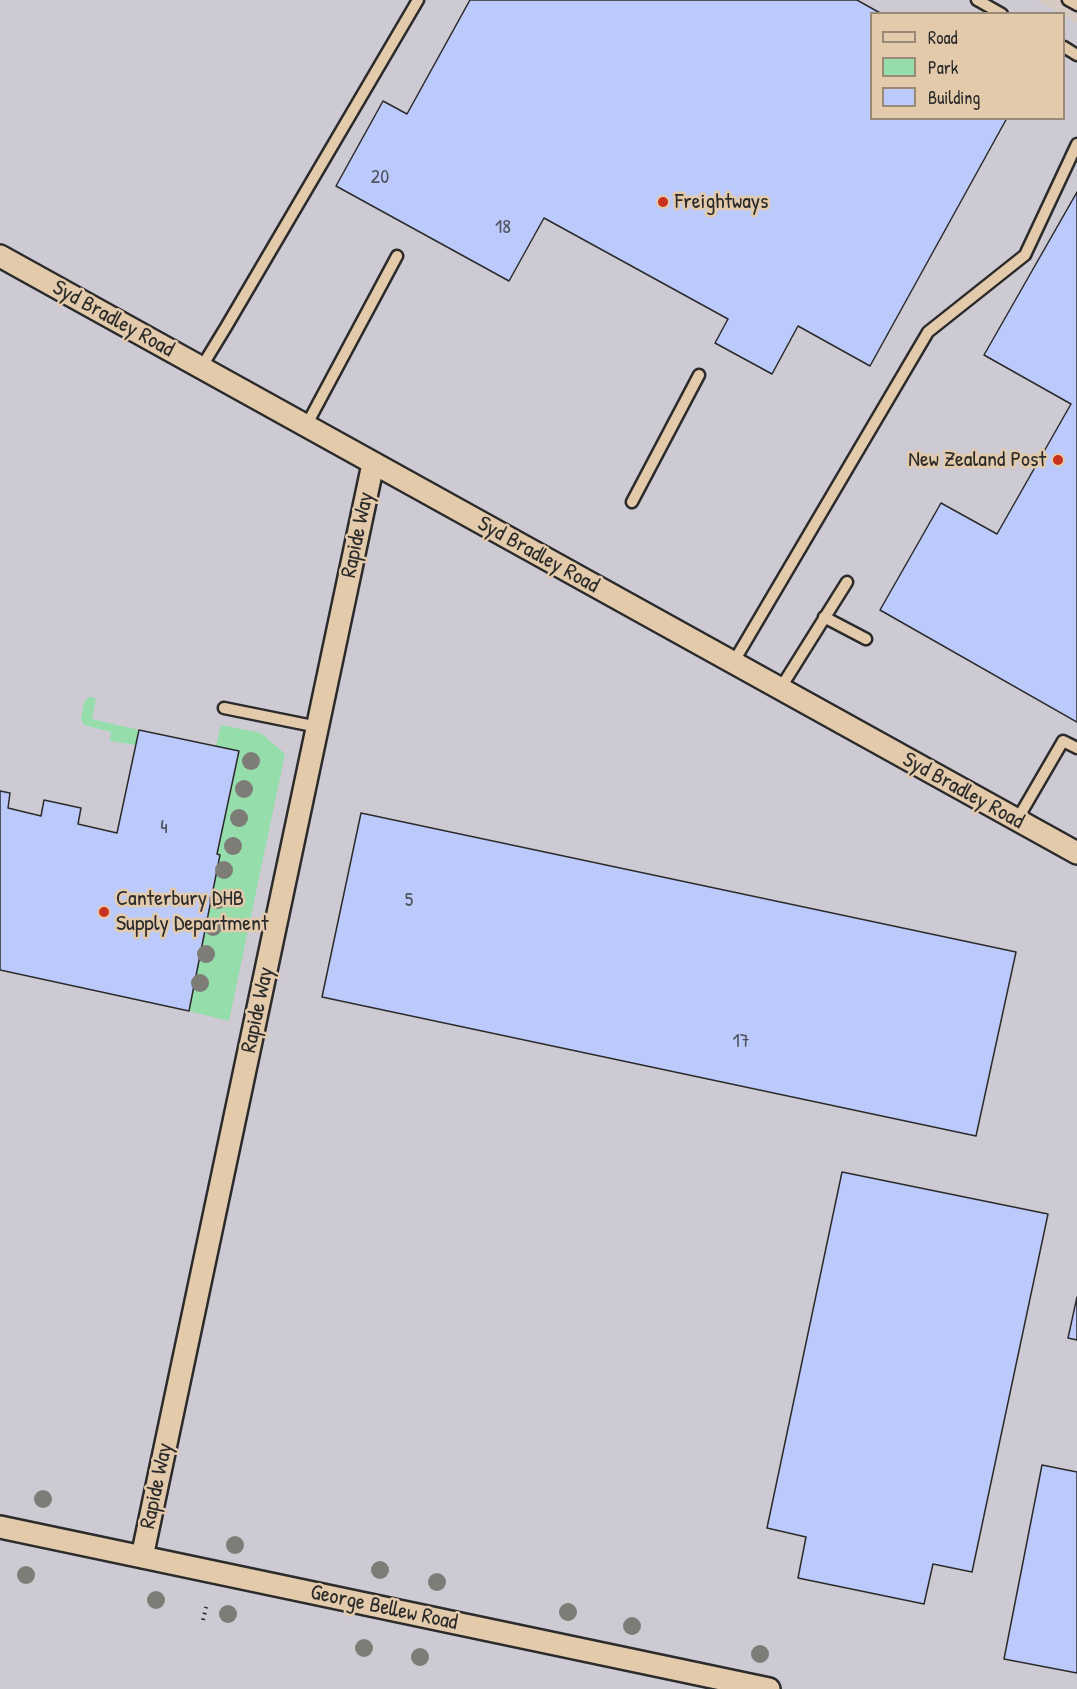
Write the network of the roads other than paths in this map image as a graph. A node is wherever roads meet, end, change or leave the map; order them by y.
1 (418, 0) edge
2 (977, 0) edge
3 (1068, 0) edge
4 (1077, 5) edge
5 (998, 12) edge
6 (1077, 144) edge
7 (0, 256) edge
8 (398, 256) dead end
9 (201, 368) junction
10 (699, 375) dead end
11 (306, 426) junction
12 (373, 464) junction
13 (632, 502) dead end
14 (847, 582) dead end
15 (824, 617) junction
16 (866, 639) dead end
17 (733, 663) junction
18 (780, 689) junction
19 (224, 708) dead end
20 (318, 727) junction
21 (1077, 748) edge
22 (1017, 820) junction
23 (1076, 849) edge
24 (0, 1527) edge
25 (142, 1557) junction
26 (769, 1689) edge

1 - 9 lane
2 - 5 lane
3 - 4 lane
6 - 17 lane
7 - 9 street, Syd Bradley Road
8 - 11 lane
9 - 11 street, Syd Bradley Road
10 - 13 lane
11 - 12 street, Syd Bradley Road
12 - 17 street, Syd Bradley Road
12 - 20 street, Rapide Way
14 - 15 lane
15 - 16 lane
15 - 18 lane
17 - 18 street, Syd Bradley Road
18 - 22 street, Syd Bradley Road
19 - 20 lane
20 - 25 street, Rapide Way
21 - 22 lane
22 - 23 street, Syd Bradley Road
24 - 25 street, George Bellew Road
25 - 26 street, George Bellew Road

